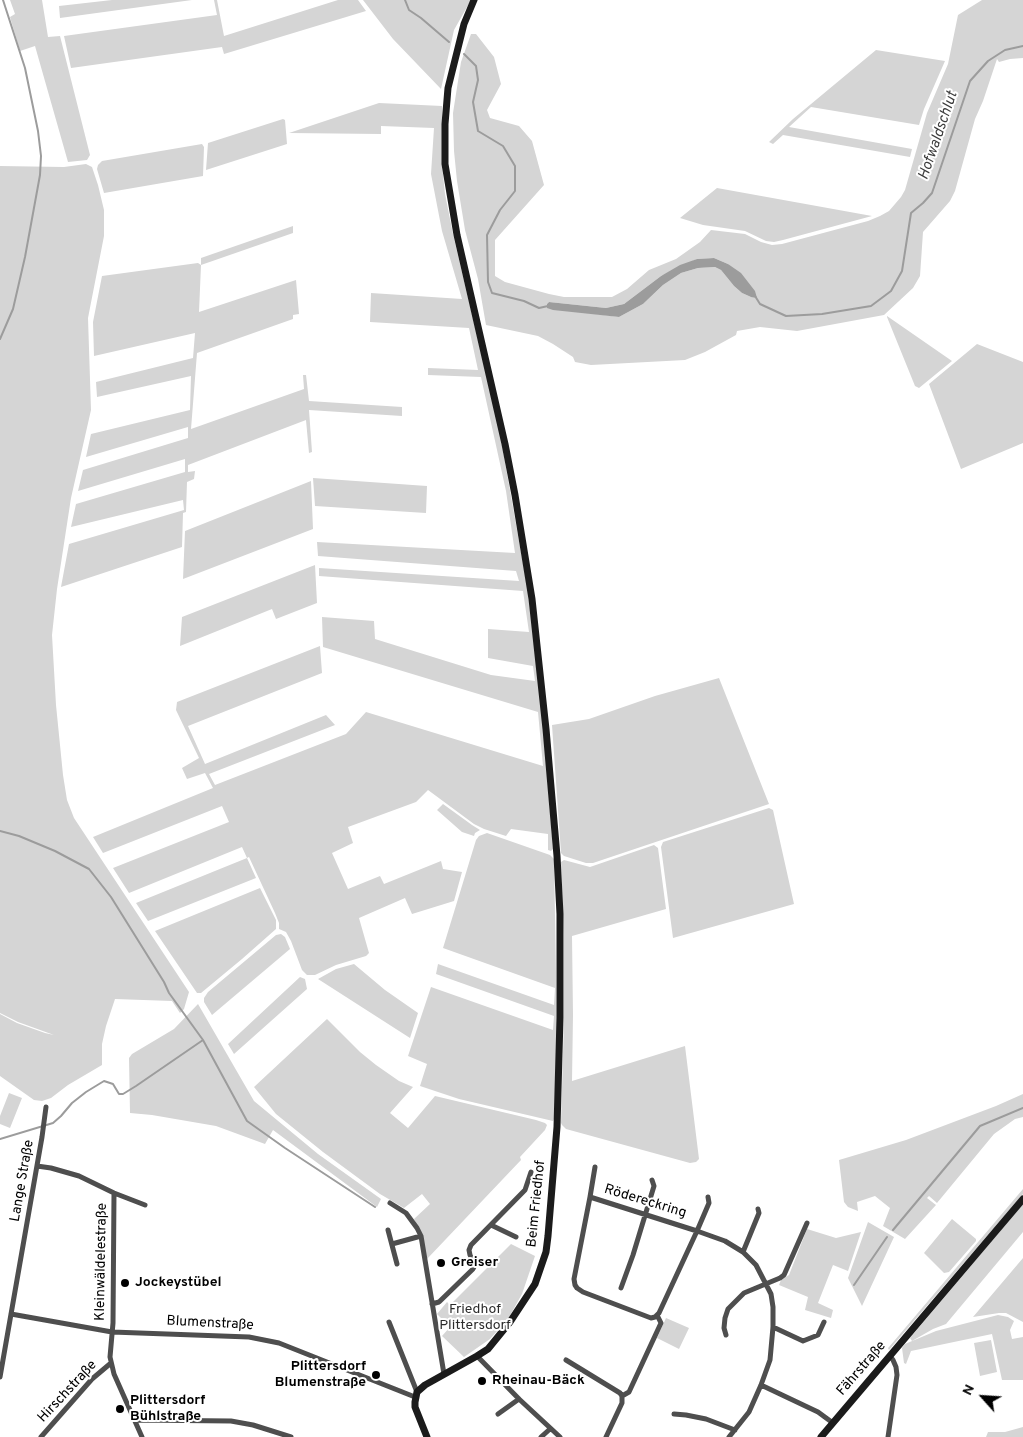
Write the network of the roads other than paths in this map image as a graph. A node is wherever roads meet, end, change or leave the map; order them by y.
1 (474, 0) edge
2 (46, 1107) dead end
3 (36, 1166) junction
4 (595, 1167) dead end
5 (531, 1172) dead end
6 (652, 1180) dead end
7 (114, 1193) junction
8 (590, 1197) junction
9 (708, 1197) dead end
10 (1023, 1199) edge
11 (390, 1203) dead end
12 (145, 1205) dead end
13 (758, 1208) dead end
14 (645, 1214) junction
15 (807, 1223) dead end
16 (491, 1225) junction
17 (388, 1230) dead end
18 (697, 1231) junction
19 (421, 1236) junction
20 (516, 1237) dead end
21 (392, 1244) junction
22 (744, 1252) junction
23 (397, 1264) dead end
24 (766, 1284) junction
25 (621, 1288) dead end
26 (432, 1304) junction
27 (11, 1314) junction
28 (658, 1315) junction
29 (389, 1322) dead end
30 (824, 1322) dead end
31 (773, 1328) junction
32 (112, 1332) junction
33 (726, 1335) dead end
34 (477, 1356) junction
35 (890, 1356) junction
36 (566, 1360) dead end
37 (111, 1363) junction
38 (444, 1374) junction
39 (0, 1377) edge
40 (761, 1385) junction
41 (416, 1395) junction
42 (622, 1396) junction
43 (519, 1399) junction
44 (498, 1414) dead end
45 (674, 1414) dead end
46 (134, 1420) junction
47 (833, 1422) junction
48 (550, 1429) junction
49 (735, 1430) junction
50 (41, 1437) edge
51 (142, 1437) edge
52 (292, 1437) edge
53 (427, 1437) edge
54 (541, 1437) edge
55 (560, 1437) edge
56 (606, 1437) edge
57 (729, 1437) edge
58 (822, 1437) edge
59 (888, 1437) edge

1 - 34 main road, Beim Friedhof
2 - 3 street, Lange Straße
3 - 7 street, Kleinwäldelestraße
3 - 27 street, Lange Straße
4 - 8 street
5 - 16 street
6 - 14 street
7 - 12 street, Kleinwäldelestraße
7 - 32 street, Kleinwäldelestraße
8 - 14 street, Rödereckring
8 - 28 street, Rödereckring
9 - 18 street
10 - 35 main road, Fährstraße
11 - 19 street
13 - 22 street
14 - 18 street, Rödereckring
14 - 25 street
15 - 24 street
16 - 20 street
16 - 26 street
17 - 21 street
18 - 22 street, Rödereckring
18 - 28 street, Rödereckring
19 - 21 street
19 - 26 street
21 - 23 street
22 - 24 street, Rödereckring
24 - 31 street, Rödereckring
24 - 33 street
26 - 38 street
27 - 32 street, Blumenstraße
27 - 39 street, Lange Straße
28 - 42 street
29 - 41 street
30 - 31 street
31 - 40 street, Rödereckring
32 - 37 street, Kleinwäldelestraße
32 - 41 street, Blumenstraße
34 - 38 main road, Beim Friedhof
34 - 43 street
35 - 47 main road, Fährstraße
35 - 59 street
36 - 42 street
37 - 46 street
37 - 50 street, Hirschstraße
38 - 41 main road, Beim Friedhof
40 - 47 street
40 - 49 street, Rödereckring
41 - 53 main road
42 - 56 street
43 - 44 street
43 - 48 street
45 - 49 street
46 - 51 street
46 - 52 street
47 - 58 main road, Fährstraße
48 - 54 street
48 - 55 street
49 - 57 street, Rödereckring

